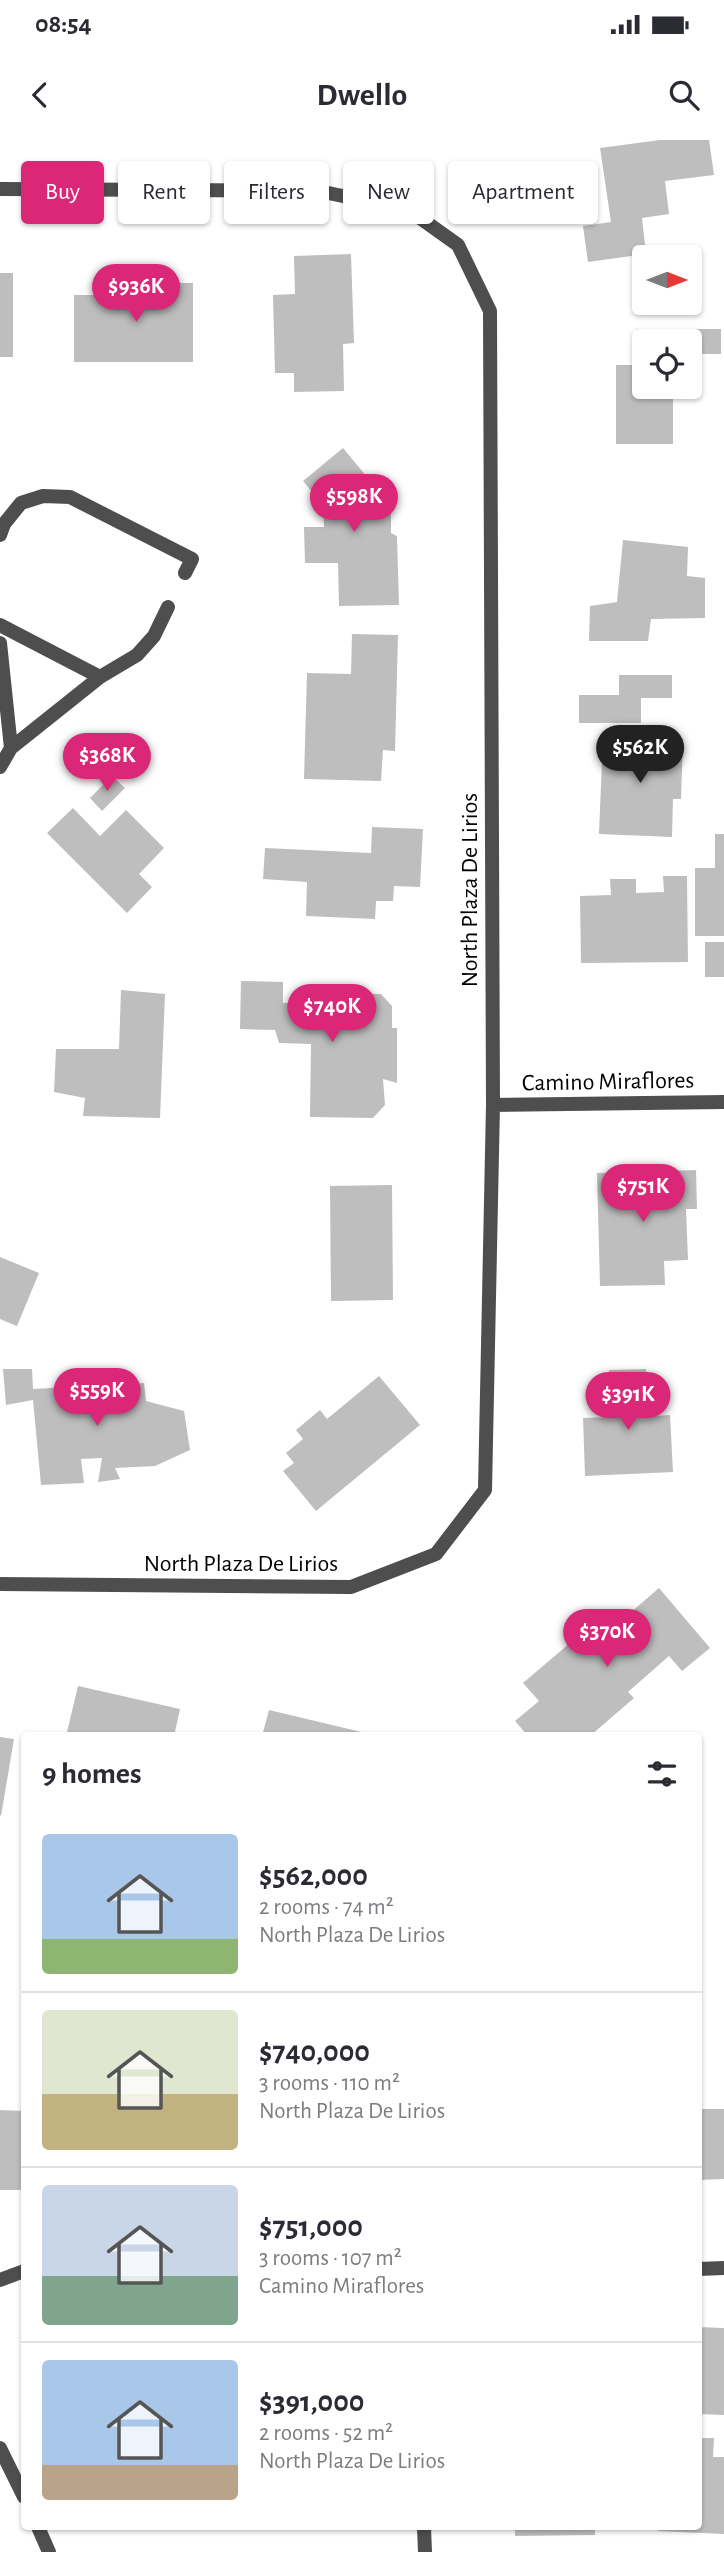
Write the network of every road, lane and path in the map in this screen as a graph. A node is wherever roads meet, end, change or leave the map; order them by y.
1 (0, 189) edge
2 (0, 535) edge
3 (185, 573) dead end
4 (168, 607) dead end
5 (0, 625) edge
6 (0, 643) edge
7 (100, 677) junction
8 (11, 748) junction
9 (0, 766) edge
10 (724, 1102) edge
11 (493, 1105) junction
12 (0, 1584) edge
13 (724, 2268) edge
14 (702, 2269) edge
15 (21, 2272) edge
16 (0, 2280) edge
17 (0, 2448) edge
18 (21, 2491) edge
19 (39, 2530) edge
20 (424, 2530) edge
21 (49, 2552) edge
22 (425, 2552) edge

1 - 11 street, North Plaza De Lirios
2 - 3 street
4 - 7 street
5 - 7 street
6 - 8 street
7 - 8 street
8 - 9 street
10 - 11 street, Camino Miraflores
11 - 12 street, North Plaza De Lirios
13 - 14 street
15 - 16 street
17 - 18 street
19 - 21 street
20 - 22 street

